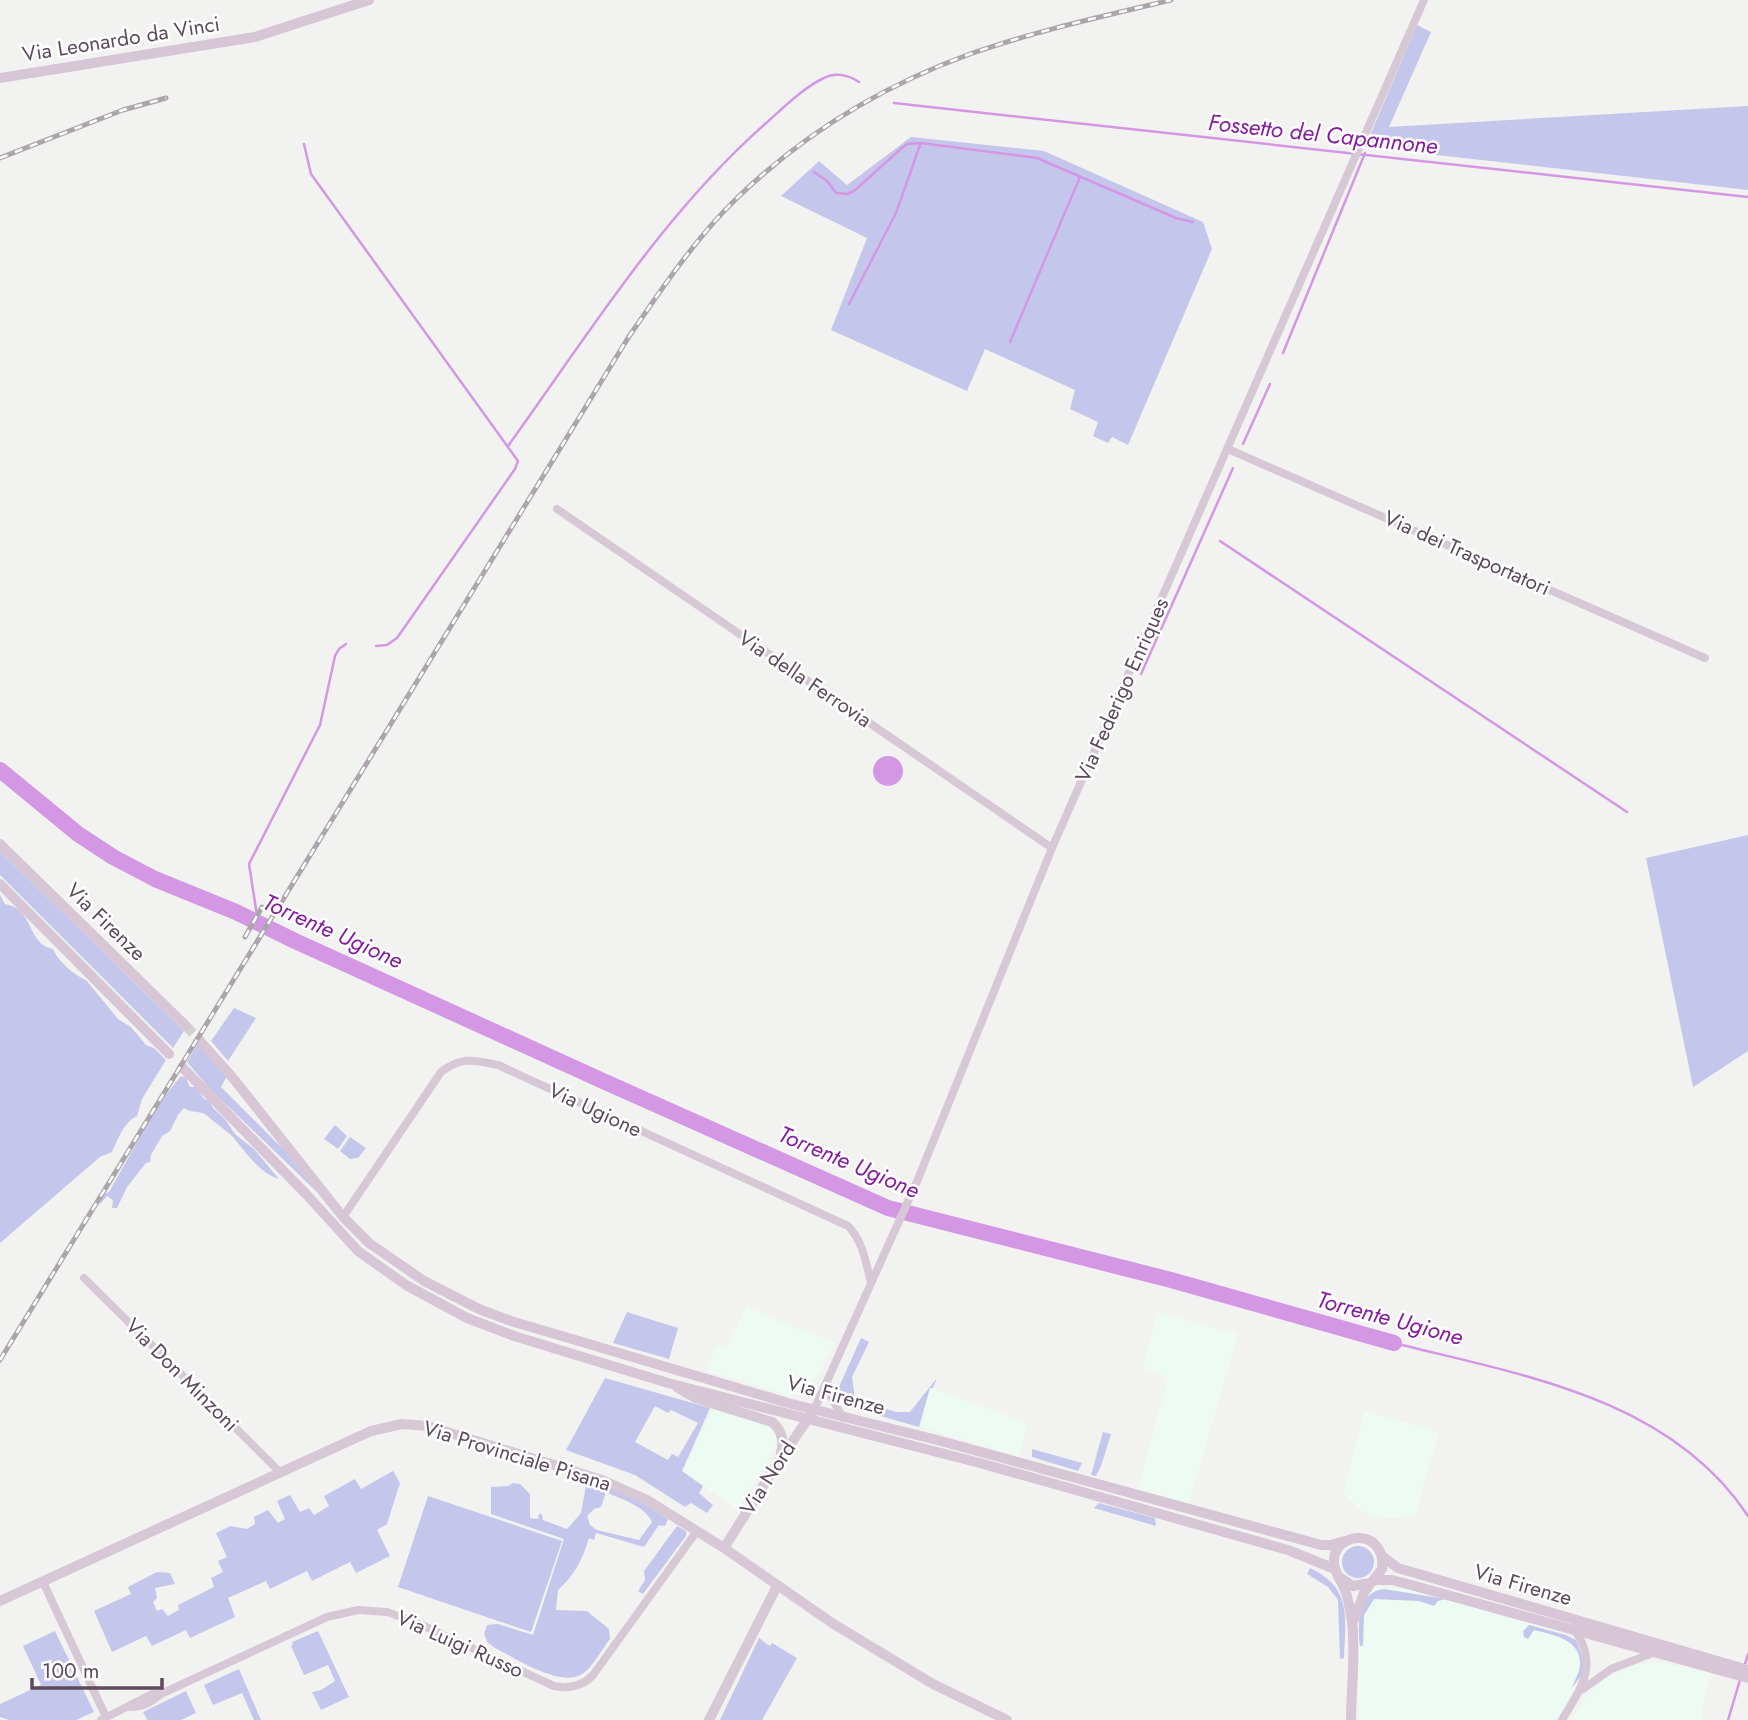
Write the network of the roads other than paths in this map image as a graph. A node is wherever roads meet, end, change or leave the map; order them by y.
1 (369, 0) edge
2 (1424, 0) edge
3 (0, 78) edge
4 (1228, 449) junction
5 (557, 509) dead end
6 (1705, 658) dead end
7 (0, 844) edge
8 (1052, 848) junction
9 (0, 884) edge
10 (186, 1026) tunnel mouth
11 (200, 1041) tunnel mouth
12 (169, 1054) dead end
13 (182, 1067) dead end
14 (306, 1194) junction
15 (343, 1217) junction
16 (84, 1278) dead end
17 (871, 1284) junction
18 (827, 1382) junction
19 (668, 1383) junction
20 (811, 1415) junction
21 (843, 1418) junction
22 (779, 1461) junction
23 (280, 1472) junction
24 (698, 1531) junction
25 (1345, 1541) junction
26 (724, 1548) junction
27 (1382, 1556) junction
28 (1337, 1573) junction
29 (1373, 1581) junction
30 (43, 1582) junction
31 (778, 1586) junction
32 (0, 1601) edge
33 (1352, 1626) junction
34 (1576, 1632) junction
35 (1655, 1649) junction
36 (1748, 1670) edge
37 (1748, 1678) edge
38 (1576, 1697) junction
39 (103, 1719) edge
40 (709, 1720) edge
41 (1007, 1720) edge
42 (1351, 1720) edge
43 (1562, 1720) edge

1 - 3 main road, Via Leonardo da Vinci
2 - 4 street, Via Federigo Enriques
4 - 6 street, Via dei Trasportatori
4 - 8 street, Via Federigo Enriques
5 - 8 street, Via della Ferrovia
7 - 10 main road, Via Firenze
8 - 17 street, Via Federigo Enriques
9 - 12 main road
11 - 15 main road, Via Firenze
13 - 14 main road, Via Firenze
14 - 15 street, Via Firenze
14 - 19 main road, Via Firenze
15 - 17 street, Via Ugione
15 - 20 main road, Via Firenze
16 - 23 street, Via Don Minzoni
17 - 18 street, Via Federigo Enriques
18 - 20 street, Via Federigo Enriques
18 - 21 street
19 - 20 main road, Via Firenze
19 - 22 street, Via Firenze
20 - 21 main road, Via Firenze
20 - 22 street, Via Nord
20 - 28 main road, Via Firenze
21 - 25 main road, Via Firenze
22 - 26 street, Via Nord
23 - 24 street, Via Provinciale Pisana
23 - 30 street, Via Provinciale Pisana
24 - 26 street, Via Provinciale Pisana
24 - 39 street, Via Luigi Russo
25 - 27 main road
25 - 28 main road
26 - 31 street, Via Provinciale Pisana
27 - 29 main road
27 - 35 main road, Via Firenze
28 - 29 main road
28 - 33 main road
29 - 33 main road
29 - 34 main road, Via Firenze
30 - 32 street, Via Provinciale Pisana
30 - 39 street
31 - 40 street
31 - 41 street, Via Provinciale Pisana
33 - 42 main road
34 - 35 main road, Via Firenze
34 - 38 street
35 - 36 main road
35 - 37 main road
35 - 38 street
38 - 43 street

